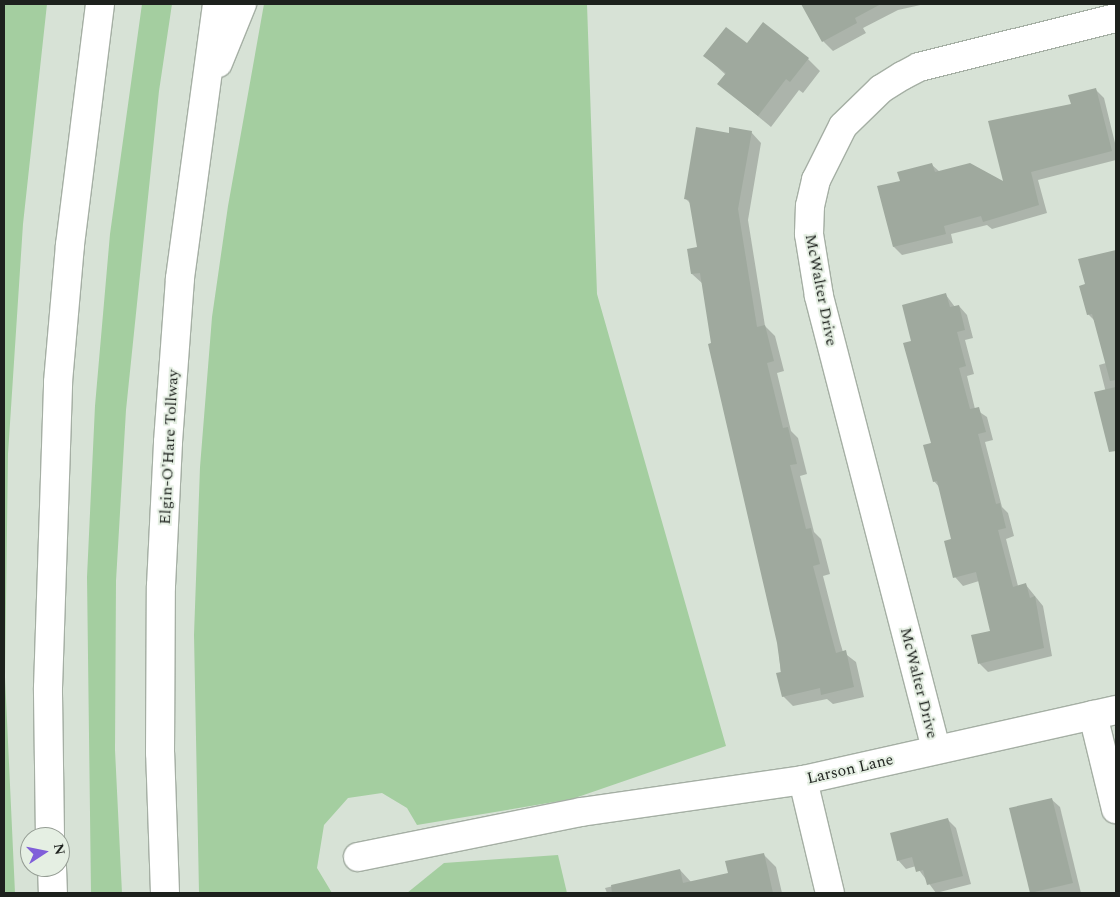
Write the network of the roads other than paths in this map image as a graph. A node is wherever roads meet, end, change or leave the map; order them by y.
1 (100, 4) edge
2 (217, 4) edge
3 (242, 4) edge
4 (1116, 18) edge
5 (201, 106) junction
6 (1105, 712) edge
7 (936, 749) junction
8 (803, 780) junction
9 (1116, 809) edge
10 (50, 827) edge
11 (358, 857) dead end
12 (52, 877) edge
13 (53, 893) edge
14 (165, 893) edge
15 (830, 893) edge

1 - 10 main road
2 - 5 main road, Elgin-O'Hare Tollway
3 - 5 main road
4 - 7 main road, McWalter Drive
5 - 14 main road, Elgin-O'Hare Tollway
6 - 7 main road, Larson Lane
6 - 9 main road
7 - 8 main road, Larson Lane
8 - 11 main road, Larson Lane
8 - 15 main road
12 - 13 main road

